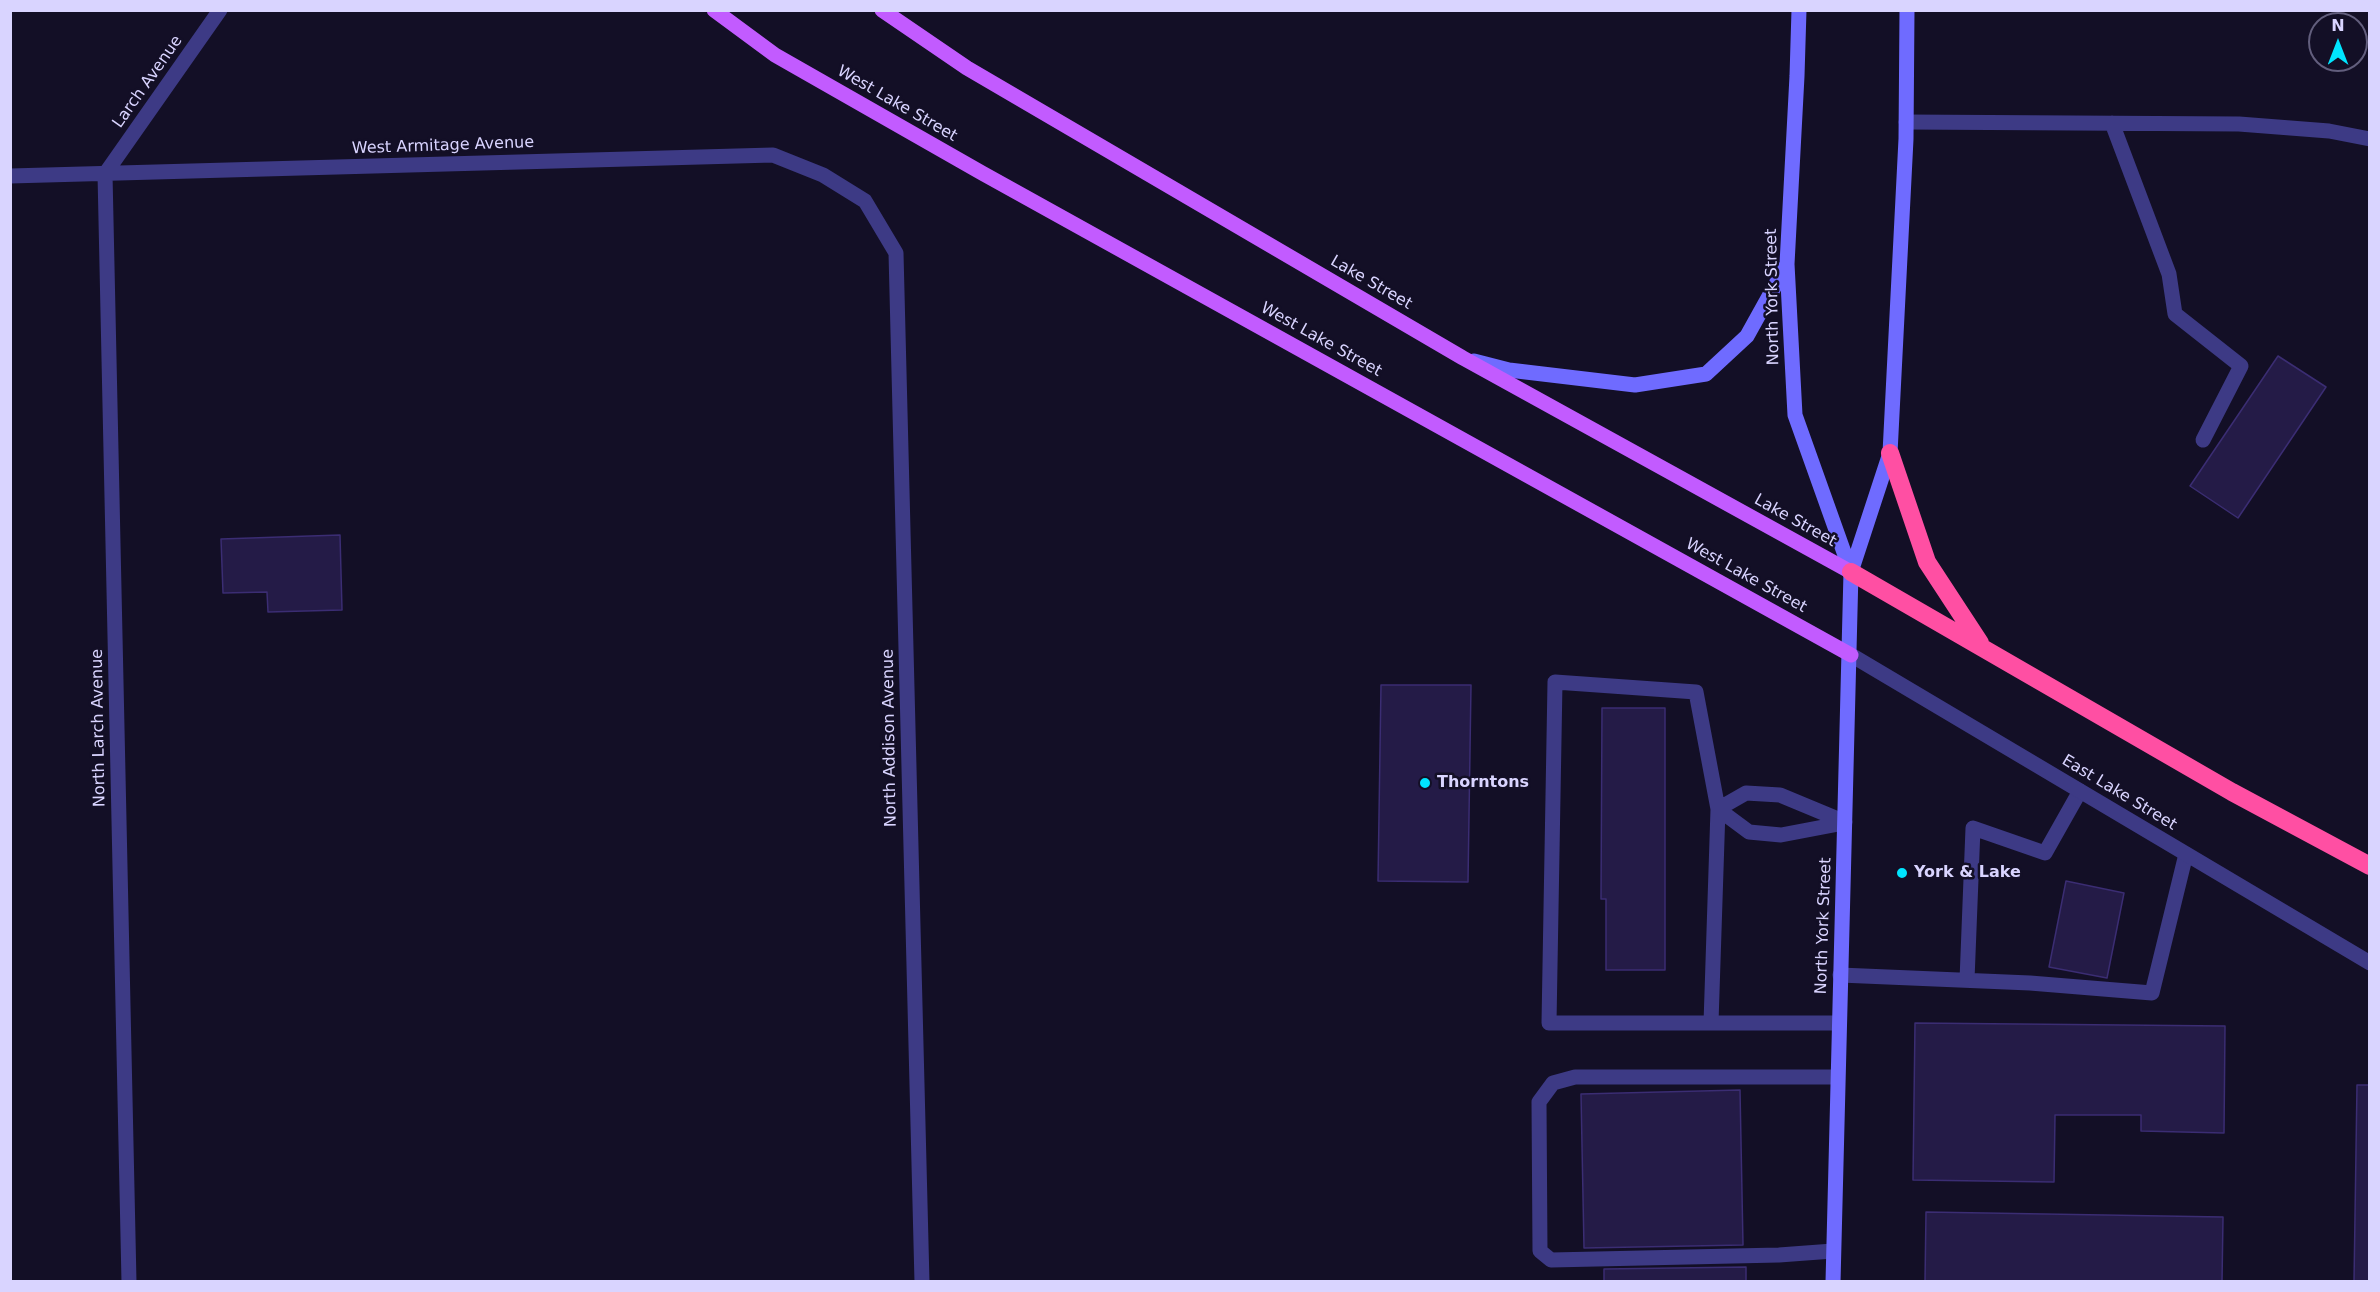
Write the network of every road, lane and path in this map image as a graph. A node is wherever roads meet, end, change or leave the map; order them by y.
1 (220, 10) edge
2 (714, 10) edge
3 (882, 10) edge
4 (1799, 10) edge
5 (1907, 10) edge
6 (1906, 122) junction
7 (2112, 123) junction
8 (2370, 139) edge
9 (105, 174) junction
10 (10, 176) edge
11 (865, 201) joint
12 (1787, 264) junction
13 (1463, 358) junction
14 (2203, 440) dead end
15 (1890, 453) junction
16 (1851, 573) junction
17 (1982, 647) junction
18 (1851, 655) junction
19 (2080, 791) junction
20 (1718, 809) junction
21 (1845, 822) junction
22 (2186, 854) junction
23 (2370, 866) edge
24 (2370, 963) edge
25 (1840, 975) junction
26 (1967, 980) junction
27 (1712, 1023) junction
28 (1839, 1023) junction
29 (1837, 1077) junction
30 (1833, 1251) junction
31 (129, 1281) edge
32 (922, 1281) edge
33 (1833, 1281) edge

1 - 9 street, Larch Avenue
2 - 18 main road, West Lake Street
3 - 13 main road, Lake Street
4 - 12 main road, North York Street
5 - 6 main road, North York Street
6 - 7 street
6 - 15 main road, North York Street
7 - 8 street
7 - 14 street
9 - 10 street, West Armitage Avenue
9 - 11 street, West Armitage Avenue
9 - 31 street, North Larch Avenue
11 - 32 street, North Addison Avenue
12 - 13 main road
12 - 16 main road, North York Street
13 - 16 main road, Lake Street
15 - 16 main road, North York Street
15 - 17 highway
16 - 17 highway
16 - 18 main road, North York Street
17 - 23 highway
18 - 19 street, East Lake Street
18 - 21 main road, North York Street
19 - 22 street, East Lake Street
19 - 26 street
20 - 21 street
20 - 21 street
20 - 27 street
20 - 27 street
21 - 25 main road, North York Street
22 - 24 street, East Lake Street
22 - 26 street
25 - 26 street
25 - 28 main road, North York Street
27 - 28 street
28 - 29 main road, North York Street
29 - 30 main road, North York Street
29 - 30 street
30 - 33 main road, North York Street

